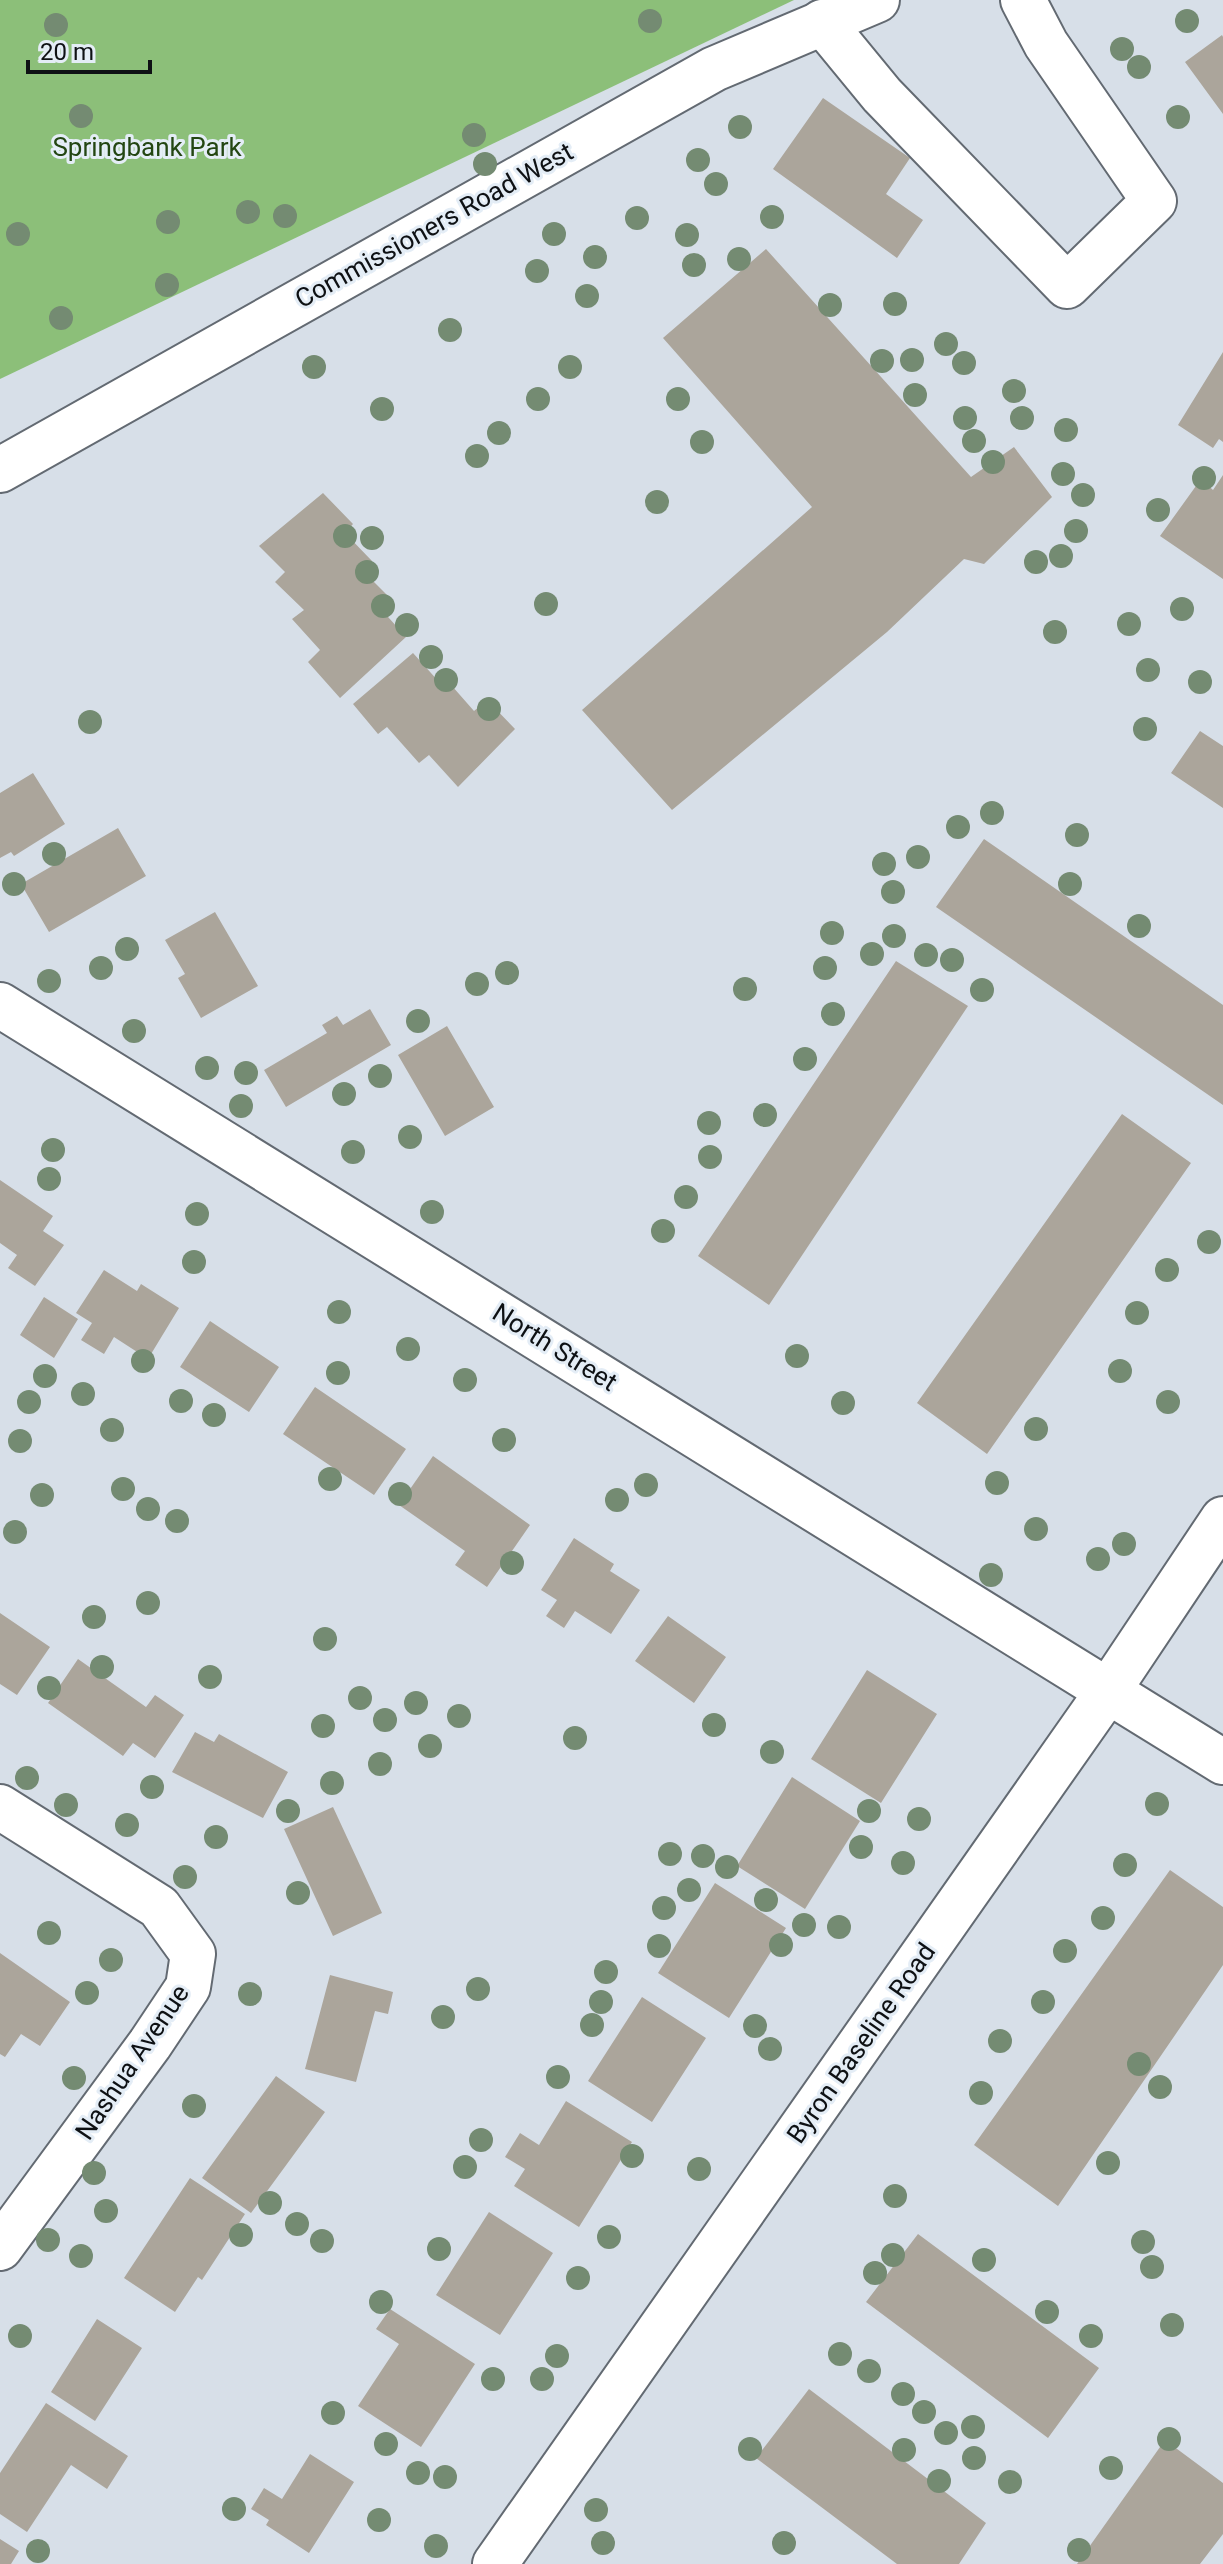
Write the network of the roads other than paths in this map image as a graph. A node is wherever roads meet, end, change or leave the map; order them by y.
1 (877, 0) edge
2 (1023, 0) edge
3 (822, 22) junction
4 (0, 470) edge
5 (0, 1005) edge
6 (1223, 1519) edge
7 (1108, 1691) junction
8 (1223, 1762) edge
9 (0, 1807) edge
10 (0, 2248) edge
11 (495, 2564) edge

1 - 3 main road, Commissioners Road West
2 - 3 main road
3 - 4 main road, Commissioners Road West
5 - 7 main road, North Street
6 - 7 main road, Byron Baseline Road
7 - 8 main road, North Street
7 - 11 main road, Byron Baseline Road
9 - 10 main road, Nashua Avenue

